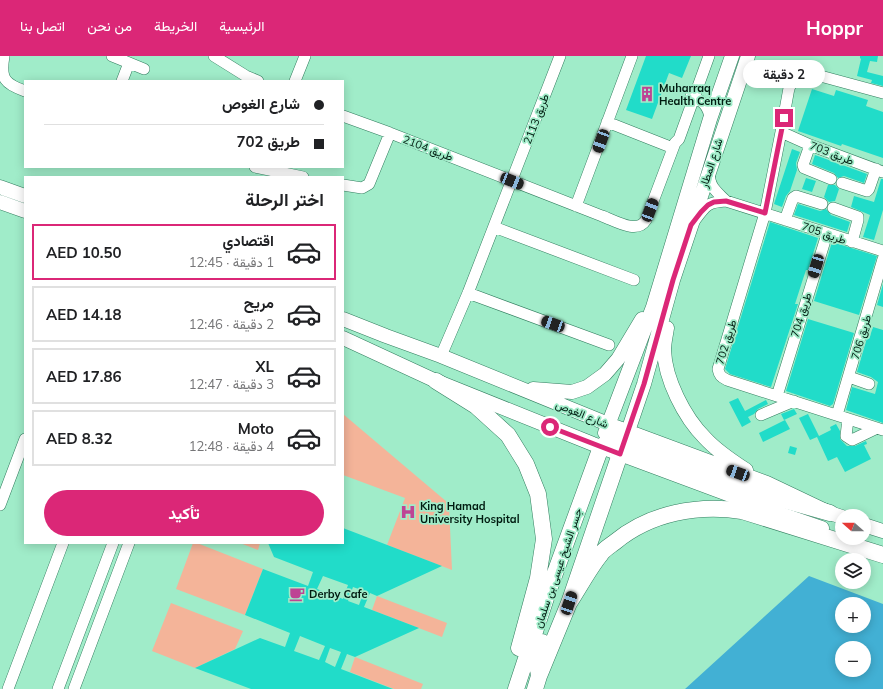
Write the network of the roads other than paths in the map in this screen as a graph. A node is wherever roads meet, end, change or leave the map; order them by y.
1 (4, 56) edge
2 (112, 56) edge
3 (214, 56) edge
4 (305, 56) edge
5 (560, 56) edge
6 (632, 56) edge
7 (706, 56) edge
8 (709, 56) edge
9 (732, 56) edge
10 (748, 56) edge
11 (129, 63) junction
12 (144, 69) dead end
13 (122, 80) edge
14 (256, 80) edge
15 (295, 80) edge
16 (723, 82) junction
17 (24, 91) edge
18 (883, 93) edge
19 (694, 97) junction
20 (344, 116) edge
21 (710, 119) junction
22 (608, 122) junction
23 (782, 132) junction
24 (390, 133) junction
25 (810, 144) junction
26 (674, 146) junction
27 (262, 168) edge
28 (709, 168) junction
29 (879, 170) edge
30 (300, 173) edge
31 (831, 180) dead end
32 (512, 181) junction
33 (842, 183) dead end
34 (344, 185) edge
35 (0, 187) edge
36 (24, 196) edge
37 (726, 201) junction
38 (0, 202) edge
39 (822, 204) dead end
40 (576, 206) junction
41 (833, 208) dead end
42 (24, 211) edge
43 (765, 213) junction
44 (785, 220) junction
45 (691, 225) junction
46 (494, 227) junction
47 (827, 234) junction
48 (852, 242) junction
49 (883, 251) edge
50 (883, 259) edge
51 (634, 280) dead end
52 (673, 280) junction
53 (468, 293) junction
54 (653, 307) junction
55 (344, 319) edge
56 (344, 324) edge
57 (386, 336) junction
58 (344, 338) edge
59 (609, 345) dead end
60 (441, 356) junction
61 (849, 377) junction
62 (436, 381) junction
63 (869, 384) dead end
64 (515, 387) junction
65 (777, 396) junction
66 (794, 401) junction
67 (762, 415) dead end
68 (843, 417) junction
69 (608, 424) junction
70 (880, 429) edge
71 (24, 443) edge
72 (616, 444) junction
73 (767, 483) junction
74 (0, 505) edge
75 (835, 515) edge
76 (835, 515) edge
77 (871, 527) edge
78 (883, 531) edge
79 (835, 533) edge
80 (63, 544) edge
81 (113, 544) edge
82 (129, 544) edge
83 (869, 545) edge
84 (883, 550) edge
85 (883, 555) edge
86 (569, 603) junction
87 (72, 651) junction
88 (537, 682) edge
89 (77, 686) edge
90 (0, 688) edge
91 (4, 689) edge
92 (8, 689) edge
93 (58, 689) edge
94 (65, 689) edge
95 (510, 689) edge
96 (516, 689) edge

1 - 17 street
2 - 11 street
3 - 14 street
4 - 15 street
5 - 32 street, طريق 2113
6 - 22 street
7 - 19 street
8 - 19 street
9 - 16 main road, شارع المطار
10 - 28 main road, شارع المطار
11 - 12 street
11 - 13 street
16 - 19 street
16 - 21 main road, شارع المطار
18 - 23 street, طريق 702
19 - 21 street
19 - 26 street
20 - 24 street, طريق 2104
21 - 54 main road, شارع المطار
22 - 26 street
22 - 40 street
23 - 25 street, طريق 703
23 - 43 street, طريق 702
24 - 32 street, طريق 2104
24 - 34 street
25 - 29 street, طريق 703
25 - 31 street
26 - 40 street, طريق 2104
27 - 30 street
28 - 37 street
28 - 45 main road, شارع المطار
29 - 33 street
32 - 40 street, طريق 2104
32 - 46 street
35 - 36 main road
37 - 43 street
37 - 45 street
38 - 42 main road
39 - 44 street
41 - 48 street
43 - 44 street, طريق 705
43 - 65 street, طريق 702
44 - 47 street, طريق 705
45 - 52 main road, شارع المطار
46 - 51 street
46 - 53 street
47 - 48 street, طريق 705
47 - 65 street, طريق 704
48 - 49 street, طريق 705
50 - 61 street, طريق 706
52 - 72 main road, شارع المطار
52 - 73 main road
53 - 59 street
53 - 60 street
54 - 64 main road
54 - 69 main road, شارع المطار
55 - 57 main road, شارع الغوص
56 - 57 main road
57 - 60 main road, شارع الغوص
58 - 62 main road
60 - 64 main road, شارع الغوص
61 - 63 street
61 - 68 street, طريق 706
62 - 72 main road
62 - 95 highway
64 - 69 main road, شارع الغوص
65 - 66 street, طريق 702
66 - 67 street
66 - 68 street, طريق 702
68 - 70 street, طريق 702
68 - 70 street, طريق 706
69 - 72 highway
71 - 74 street
72 - 73 main road
72 - 75 highway
72 - 79 main road
72 - 86 highway, جسر الشيخ عيسى بن سلمان
72 - 88 highway
72 - 96 highway, جسر الشيخ عيسى بن سلمان
73 - 76 main road
77 - 78 main road
80 - 92 street
81 - 87 street
82 - 89 street
83 - 84 main road
85 - 86 highway
86 - 88 highway, جسر الشيخ عيسى بن سلمان
87 - 93 street
87 - 94 street
90 - 91 street

